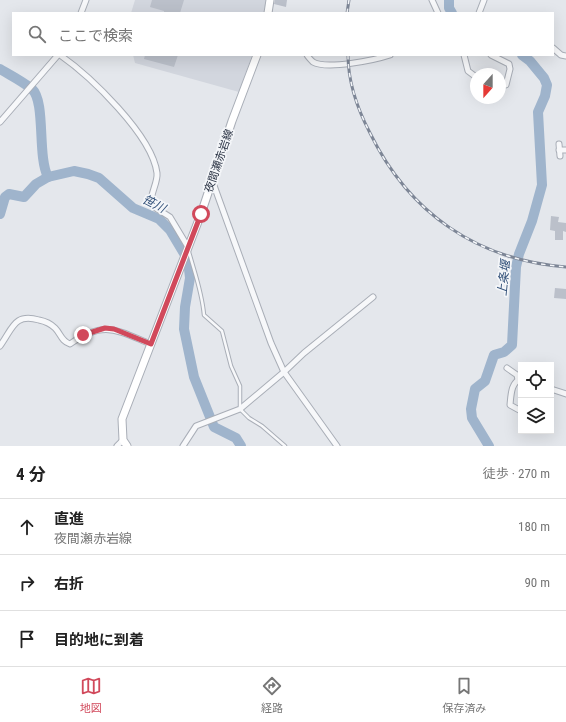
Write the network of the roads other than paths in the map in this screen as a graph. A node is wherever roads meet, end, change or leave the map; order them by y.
1 (86, 0) edge
2 (270, 0) edge
3 (432, 0) edge
4 (484, 0) edge
5 (81, 12) edge
6 (268, 12) edge
7 (438, 12) edge
8 (479, 12) edge
9 (554, 49) edge
10 (58, 56) edge
11 (60, 56) edge
12 (257, 56) edge
13 (308, 56) edge
14 (387, 56) edge
15 (464, 56) edge
16 (493, 56) edge
17 (566, 56) edge
18 (470, 72) edge
19 (506, 85) edge
20 (0, 122) edge
21 (559, 150) dead end
22 (566, 150) edge
23 (212, 180) junction
24 (187, 249) junction
25 (373, 297) dead end
26 (151, 344) junction
27 (0, 346) edge
28 (507, 368) dead end
29 (284, 372) junction
30 (518, 376) edge
31 (518, 382) edge
32 (554, 390) edge
33 (566, 394) edge
34 (240, 409) junction
35 (518, 409) edge
36 (125, 443) edge
37 (117, 446) edge
38 (183, 446) edge
39 (284, 446) edge
40 (337, 446) edge

1 - 5 street
2 - 6 main road
3 - 7 street
4 - 8 street
9 - 17 street
10 - 20 street
11 - 24 street
12 - 23 main road, 夜間瀬赤岩線
13 - 14 street
15 - 18 street
16 - 19 street
21 - 22 street
23 - 24 main road, 夜間瀬赤岩線
23 - 29 street
24 - 26 main road, 夜間瀬赤岩線
24 - 34 lane
25 - 29 street
26 - 27 street
26 - 36 main road, 夜間瀬赤岩線
28 - 30 street
29 - 34 street
29 - 40 street
31 - 35 street
32 - 33 street
34 - 38 street
34 - 39 lane
36 - 37 street

